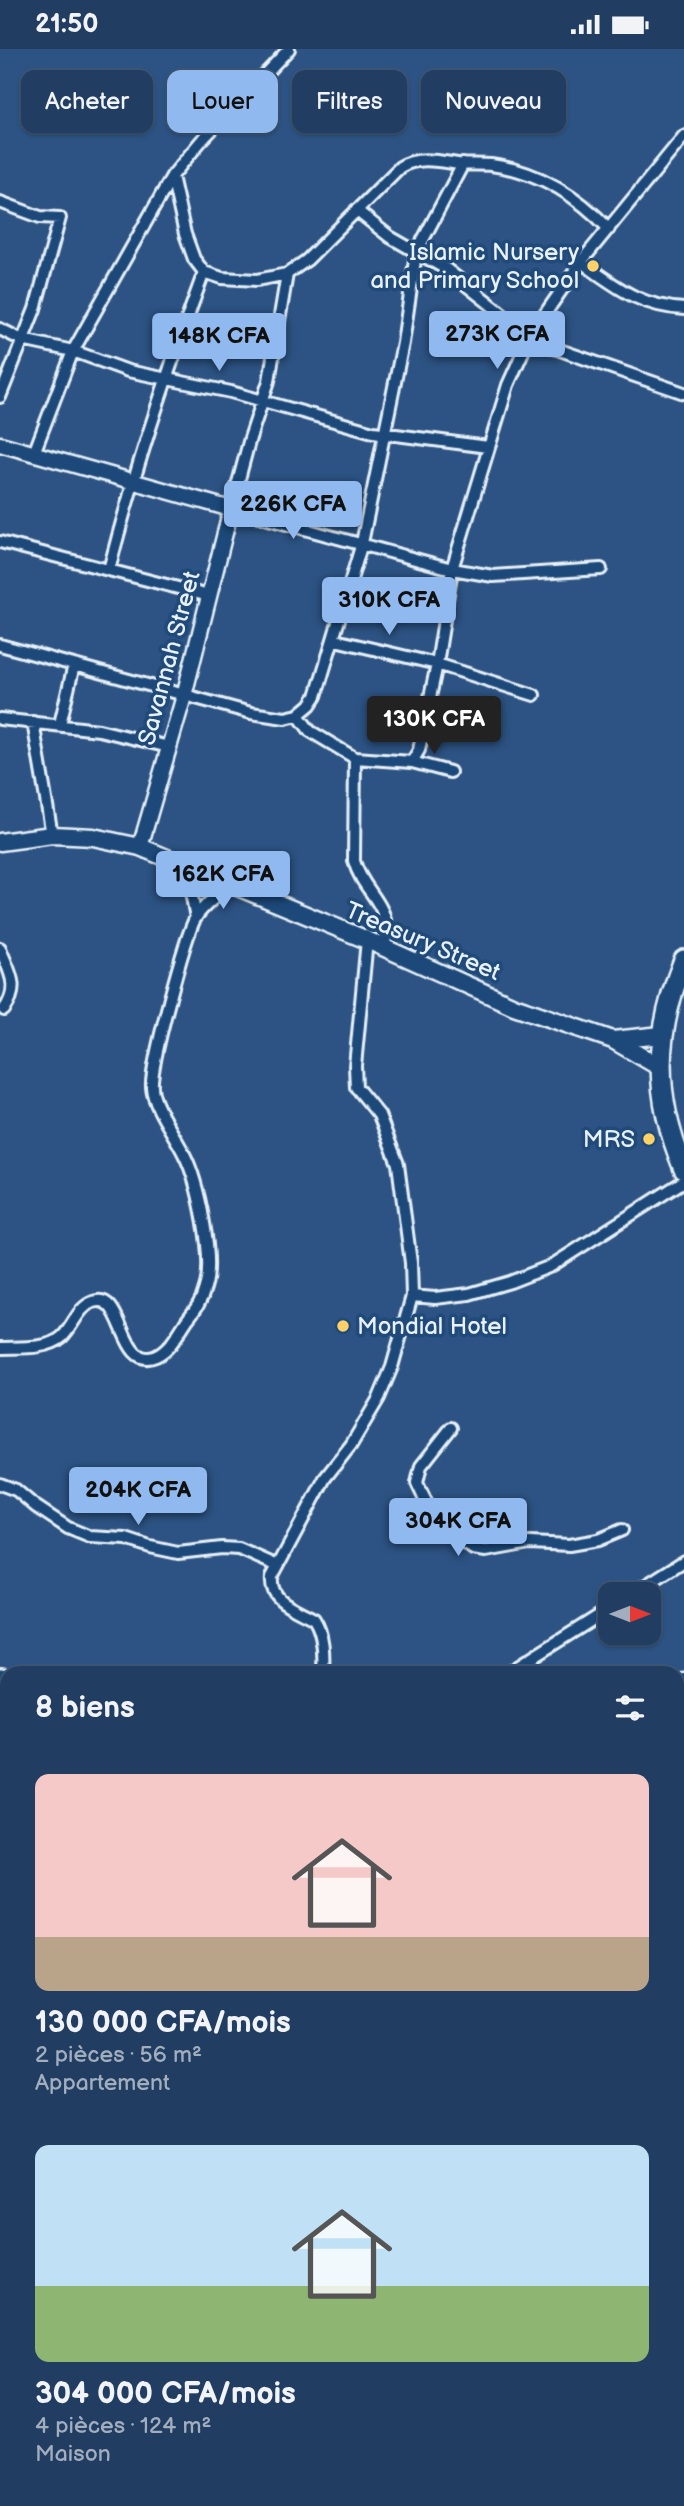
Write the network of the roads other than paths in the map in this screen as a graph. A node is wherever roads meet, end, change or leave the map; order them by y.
1 (289, 49) edge
2 (684, 136) edge
3 (463, 164) junction
4 (172, 176) junction
5 (0, 202) edge
6 (356, 210) junction
7 (609, 229) junction
8 (416, 253) junction
9 (581, 262) junction
10 (204, 272) junction
11 (287, 274) junction
12 (684, 309) edge
13 (0, 329) edge
14 (531, 334) junction
15 (22, 339) junction
16 (73, 351) junction
17 (165, 377) junction
18 (684, 393) edge
19 (0, 397) edge
20 (264, 402) junction
21 (383, 435) junction
22 (0, 444) edge
23 (488, 447) junction
24 (34, 453) junction
25 (132, 480) junction
26 (231, 509) junction
27 (0, 541) edge
28 (362, 543) junction
29 (452, 569) junction
30 (601, 569) dead end
31 (109, 570) junction
32 (209, 596) junction
33 (335, 640) junction
34 (0, 645) edge
35 (437, 664) junction
36 (74, 665) junction
37 (184, 695) junction
38 (534, 695) dead end
39 (298, 715) junction
40 (0, 719) edge
41 (33, 722) junction
42 (60, 724) junction
43 (169, 747) junction
44 (355, 758) junction
45 (412, 762) junction
46 (450, 772) dead end
47 (52, 835) junction
48 (0, 842) edge
49 (140, 847) junction
50 (186, 866) junction
51 (230, 884) junction
52 (196, 918) junction
53 (367, 940) junction
54 (0, 948) edge
55 (384, 948) junction
56 (684, 960) edge
57 (4, 1010) dead end
58 (662, 1035) junction
59 (613, 1040) junction
60 (661, 1067) junction
61 (684, 1169) edge
62 (684, 1181) edge
63 (412, 1296) junction
64 (0, 1348) edge
65 (451, 1428) dead end
66 (0, 1485) edge
67 (622, 1530) dead end
68 (684, 1561) edge
69 (278, 1566) junction
70 (651, 1582) edge
71 (598, 1616) edge
72 (323, 1666) edge
73 (519, 1666) edge

1 - 4 street
2 - 7 street
3 - 6 street
3 - 7 street
3 - 8 street
4 - 10 street
4 - 16 street
5 - 15 street
6 - 8 street
6 - 11 street
7 - 9 street
8 - 14 street
8 - 21 street
9 - 12 street
9 - 14 street
10 - 11 street
10 - 17 street
11 - 20 street
13 - 15 street
14 - 18 street
14 - 23 street
15 - 16 street
15 - 19 street
16 - 17 street
16 - 24 street
17 - 20 street
17 - 25 street
20 - 21 street
20 - 26 street
21 - 23 street
21 - 28 street
22 - 24 street
23 - 29 street
24 - 25 street
25 - 26 street
25 - 31 street
26 - 28 street
26 - 32 street, Savannah Street
27 - 31 street
28 - 29 street
28 - 33 street
29 - 30 street
29 - 35 street
31 - 32 street
32 - 37 street, Savannah Street
33 - 35 street
33 - 39 street
34 - 36 street
35 - 38 street
35 - 45 street
36 - 37 street
36 - 42 street
37 - 39 street
37 - 43 street, Savannah Street
39 - 44 street
40 - 41 street
41 - 42 street
41 - 47 street
42 - 43 street
43 - 49 street, Savannah Street
44 - 45 street
44 - 55 street
45 - 46 street
47 - 48 main road, Treasury Street
47 - 49 main road, Treasury Street
49 - 50 main road, Treasury Street
50 - 51 main road, Treasury Street
50 - 52 street
51 - 52 street
51 - 53 main road, Treasury Street
52 - 64 street
53 - 55 main road, Treasury Street
53 - 63 street
54 - 57 street
55 - 59 main road, Treasury Street
56 - 58 highway
58 - 59 main road, Treasury Street
58 - 60 highway
59 - 60 main road, Treasury Street
60 - 61 highway
62 - 63 street
63 - 69 street
65 - 67 street
66 - 69 street
68 - 70 street
69 - 72 street
71 - 73 street

